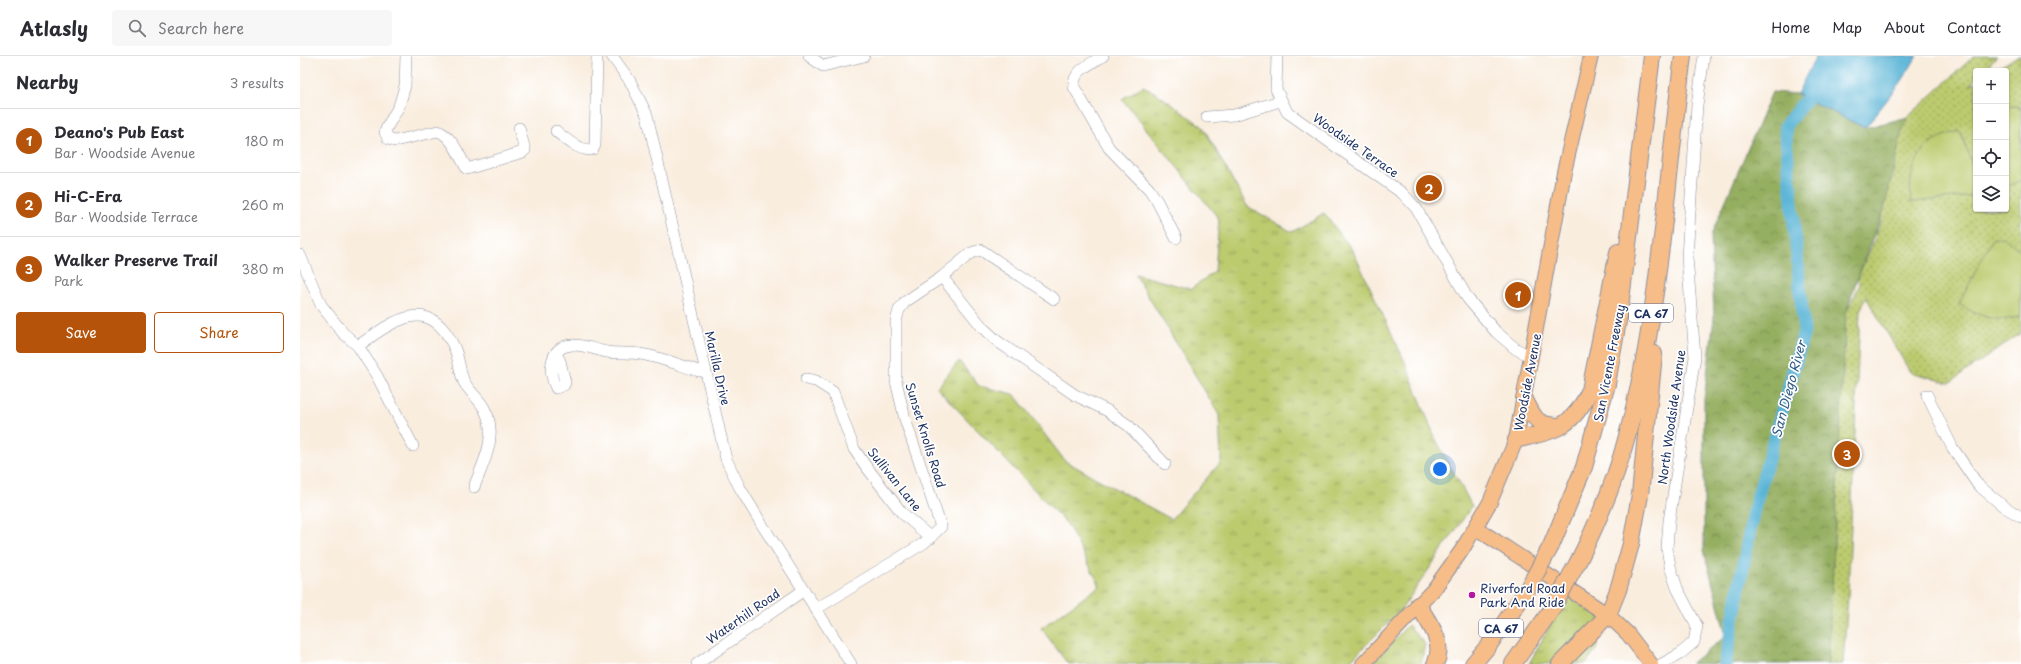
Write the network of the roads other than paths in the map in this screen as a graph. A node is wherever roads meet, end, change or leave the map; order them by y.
1 (406, 56) edge
2 (597, 56) edge
3 (612, 56) edge
4 (809, 56) edge
5 (864, 56) edge
6 (1103, 56) edge
7 (1277, 56) edge
8 (1590, 56) edge
9 (1652, 56) edge
10 (1683, 56) edge
11 (1704, 56) edge
12 (1280, 101) junction
13 (1207, 117) dead end
14 (519, 128) dead end
15 (556, 131) dead end
16 (1636, 181) junction
17 (1176, 238) dead end
18 (300, 255) edge
19 (1658, 273) junction
20 (942, 277) junction
21 (1054, 299) dead end
22 (358, 346) junction
23 (556, 354) dead end
24 (1532, 357) junction
25 (704, 370) junction
26 (806, 379) dead end
27 (1927, 395) dead end
28 (1524, 398) junction
29 (1562, 426) junction
30 (1516, 440) junction
31 (413, 446) dead end
32 (1165, 464) dead end
33 (474, 487) dead end
34 (2021, 517) edge
35 (1476, 528) junction
36 (931, 538) junction
37 (804, 590) junction
38 (1418, 605) junction
39 (816, 609) junction
40 (1608, 615) junction
41 (697, 664) edge
42 (851, 664) edge
43 (1363, 664) edge
44 (1435, 664) edge
45 (1473, 664) edge
46 (1513, 664) edge
47 (1560, 664) edge
48 (1651, 664) edge
49 (1662, 664) edge

1 - 14 street
2 - 15 street
3 - 25 street, Marilla Drive
4 - 5 street
6 - 17 street
7 - 12 street, Woodside Terrace
8 - 24 main road, Woodside Avenue
9 - 16 highway, San Vicente Freeway / CA 67
10 - 19 highway, CA 67
11 - 49 street, North Woodside Avenue
12 - 13 street
12 - 24 street, Woodside Terrace
16 - 29 highway
16 - 45 highway, San Vicente Freeway / CA 67, bridge
18 - 22 street
19 - 40 highway
19 - 46 highway, CA 67, bridge
20 - 21 street
20 - 32 street
20 - 36 street, Sunset Knolls Road
22 - 31 street
22 - 33 street
23 - 25 street
24 - 28 main road, Woodside Avenue
25 - 37 street, Marilla Drive
26 - 36 street, Sullivan Lane
27 - 34 street
28 - 29 highway
28 - 30 main road, Woodside Avenue
29 - 30 highway
30 - 35 main road, Woodside Avenue
35 - 38 main road, Woodside Avenue
35 - 40 main road
36 - 39 street
37 - 39 street, Marilla Drive
37 - 41 street, Waterhill Road
38 - 43 main road, Woodside Avenue
38 - 44 highway
39 - 42 street, Marilla Drive
40 - 47 highway
40 - 48 main road

